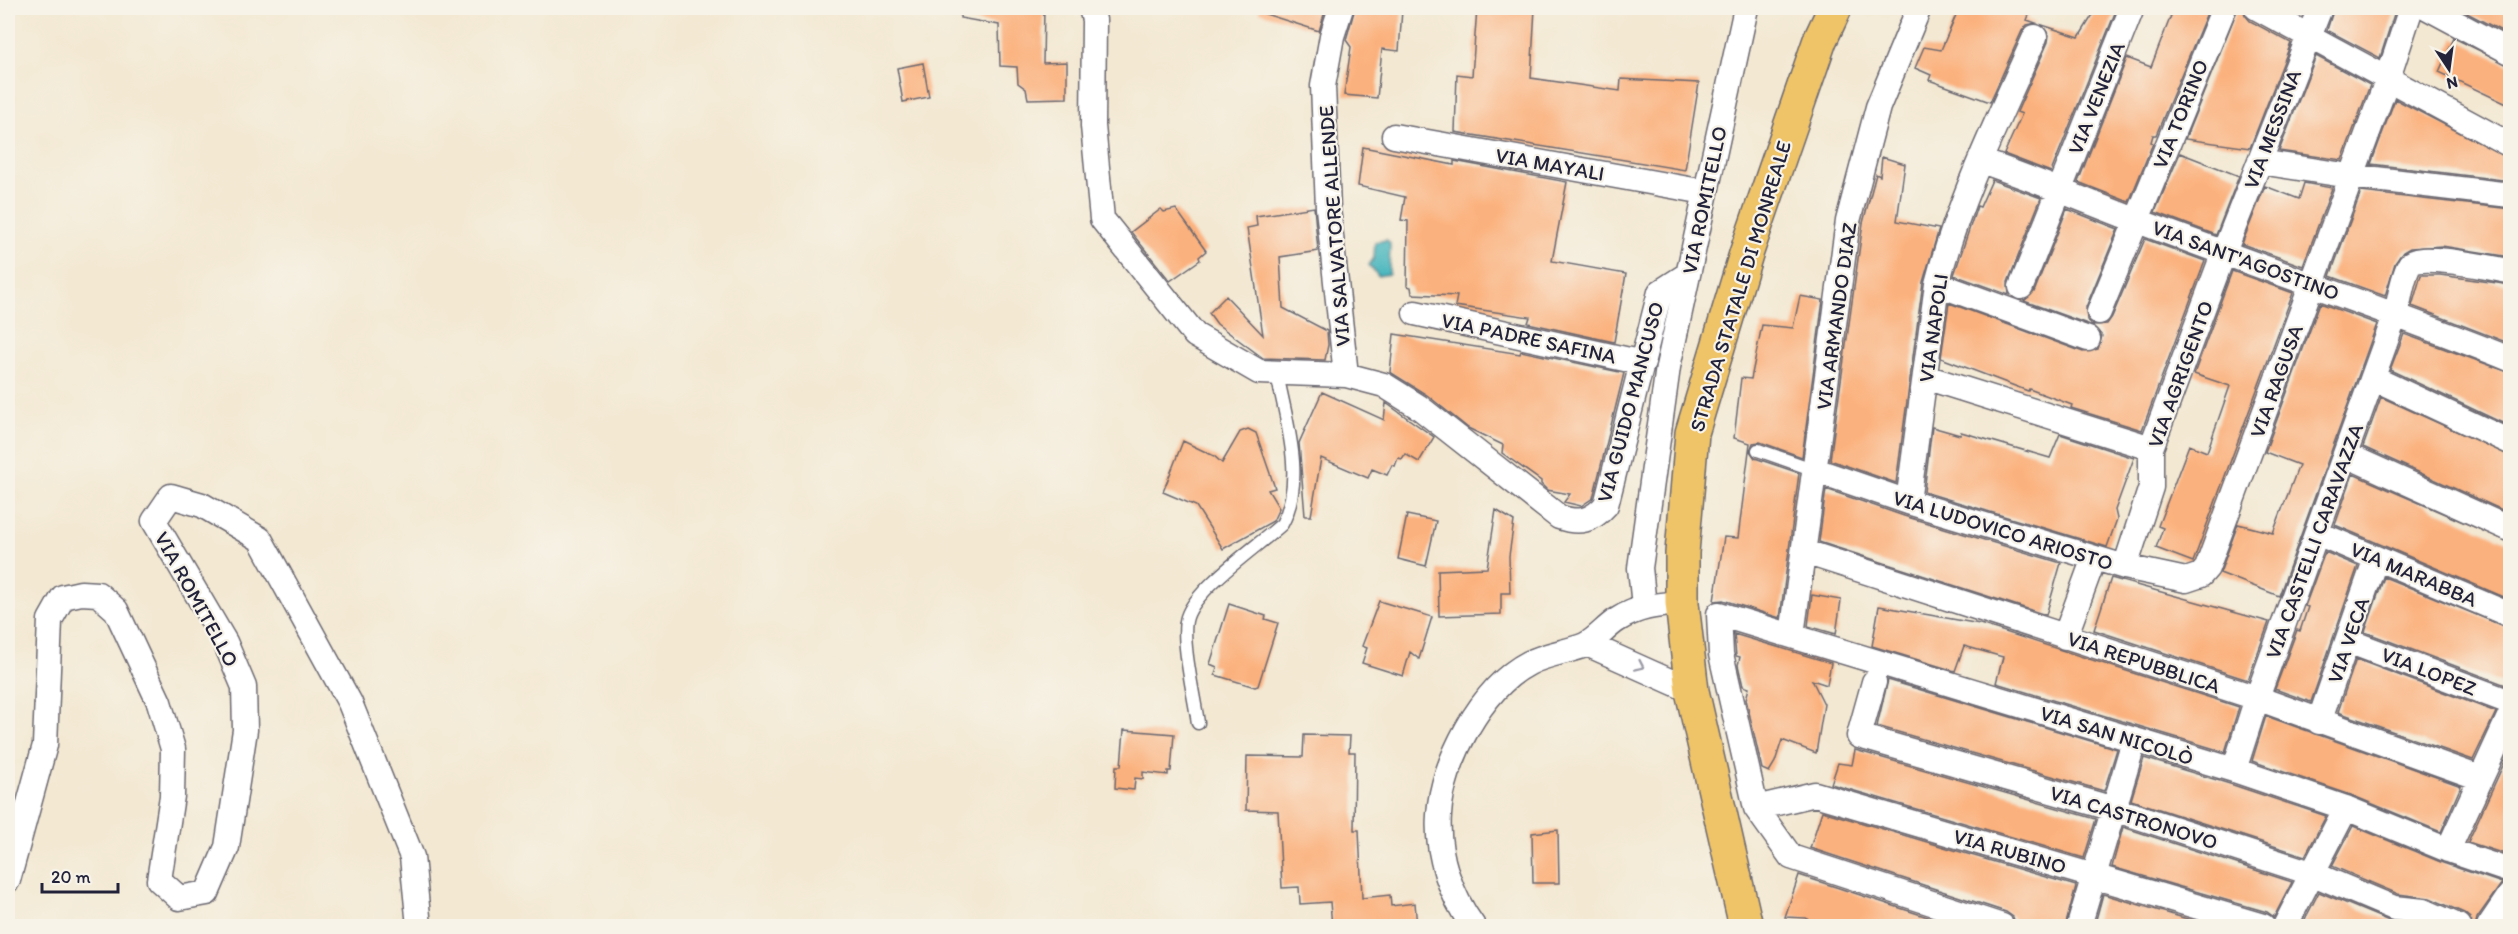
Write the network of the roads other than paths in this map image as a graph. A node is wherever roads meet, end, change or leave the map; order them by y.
1 (1091, 8) edge
2 (1341, 8) edge
3 (1746, 8) edge
4 (1835, 8) edge
5 (1919, 8) edge
6 (2132, 8) edge
7 (2224, 8) edge
8 (2257, 8) edge
9 (2320, 8) edge
10 (2410, 8) edge
11 (2428, 8) edge
12 (2309, 34) junction
13 (2035, 37) dead end
14 (2511, 52) edge
15 (2388, 78) junction
16 (1394, 136) dead end
17 (2511, 145) edge
18 (1981, 161) junction
19 (2260, 162) junction
20 (2350, 176) junction
21 (2059, 188) junction
22 (1705, 192) junction
23 (2511, 195) edge
24 (2137, 221) junction
25 (2224, 252) junction
26 (2511, 271) edge
27 (1688, 274) junction
28 (2311, 283) junction
29 (1937, 284) junction
30 (2021, 286) dead end
31 (2099, 312) dead end
32 (1415, 313) dead end
33 (2396, 313) junction
34 (2088, 339) dead end
35 (2511, 359) edge
36 (1643, 363) junction
37 (1277, 374) junction
38 (1346, 375) junction
39 (1925, 377) junction
40 (2373, 378) junction
41 (2511, 442) edge
42 (2151, 448) junction
43 (1758, 450) dead end
44 (2346, 455) junction
45 (1815, 470) junction
46 (1908, 502) junction
47 (2511, 529) edge
48 (2317, 533) junction
49 (1805, 552) junction
50 (2094, 558) junction
51 (2376, 558) junction
52 (2125, 567) junction
53 (2193, 579) joint
54 (1682, 603) junction
55 (1644, 606) junction
56 (2511, 615) edge
57 (1792, 635) junction
58 (2064, 637) junction
59 (2348, 641) junction
60 (1587, 644) junction
61 (1874, 682) dead end
62 (1692, 691) junction
63 (2257, 698) junction
64 (2511, 702) edge
65 (2511, 715) edge
66 (2319, 722) junction
67 (1198, 723) dead end
68 (2134, 741) junction
69 (2234, 770) junction
70 (2480, 778) junction
71 (1756, 808) junction
72 (2346, 808) junction
73 (2114, 809) junction
74 (2448, 850) junction
75 (2511, 871) edge
76 (2311, 873) junction
77 (2094, 876) junction
78 (8, 880) edge
79 (2511, 895) edge
80 (419, 927) edge
81 (1473, 927) edge
82 (1746, 927) edge
83 (2002, 927) edge
84 (2079, 927) edge
85 (2263, 927) edge
86 (2285, 927) edge
87 (2458, 927) edge
88 (2489, 927) edge

1 - 37 street, VIA GUIDO MANCUSO
2 - 38 street, VIA SALVATORE ALLENDE
3 - 22 street, VIA ROMITELLO
4 - 54 main road, STRADA STATALE DI MONREALE
5 - 45 street, VIA ARMANDO DIAZ
6 - 21 street, VIA VENEZIA
7 - 24 street, VIA TORINO
8 - 12 street
9 - 12 street, VIA MESSINA
10 - 15 street, VIA RAGUSA
11 - 14 street
12 - 15 street
12 - 19 street, VIA MESSINA
13 - 18 street, VIA NAPOLI
15 - 17 street
15 - 20 street, VIA RAGUSA
16 - 22 street, VIA MAYALI
18 - 21 street, VIA SANT'AGOSTINO
18 - 29 street, VIA NAPOLI
19 - 20 street
19 - 25 street, VIA MESSINA
20 - 23 street
20 - 28 street, VIA RAGUSA
21 - 24 street, VIA SANT'AGOSTINO
21 - 30 street, VIA VENEZIA
22 - 27 street, VIA ROMITELLO
24 - 25 street, VIA SANT'AGOSTINO
24 - 31 street, VIA TORINO
25 - 28 street, VIA SANT'AGOSTINO
25 - 42 street, VIA AGRIGENTO
26 - 33 street, VIA CASTELLI CARAVAZZA
27 - 36 street, VIA GUIDO MANCUSO
27 - 55 street, VIA ROMITELLO
28 - 33 street, VIA SANT'AGOSTINO
28 - 53 street, VIA RAGUSA
29 - 34 street
29 - 39 street, VIA NAPOLI
32 - 36 street, VIA PADRE SAFINA
33 - 35 street, VIA SANT'AGOSTINO
33 - 40 street, VIA CASTELLI CARAVAZZA
36 - 38 street, VIA GUIDO MANCUSO
37 - 38 street, VIA GUIDO MANCUSO
37 - 67 lane
39 - 42 street
39 - 46 street, VIA NAPOLI
40 - 41 street
40 - 44 street, VIA CASTELLI CARAVAZZA
42 - 52 street, VIA AGRIGENTO
43 - 45 lane
44 - 47 street
44 - 48 street, VIA CASTELLI CARAVAZZA
45 - 46 street, VIA LUDOVICO ARIOSTO
45 - 49 street, VIA ARMANDO DIAZ
46 - 50 street, VIA LUDOVICO ARIOSTO
48 - 51 street, VIA MARABBA
48 - 63 street, VIA CASTELLI CARAVAZZA
49 - 57 street, VIA ARMANDO DIAZ
49 - 58 street, VIA REPUBBLICA
50 - 52 street, VIA LUDOVICO ARIOSTO
50 - 58 street
51 - 56 street, VIA MARABBA
51 - 59 street, VIA VECA
52 - 53 street, VIA LUDOVICO ARIOSTO
54 - 55 street
54 - 62 main road, STRADA STATALE DI MONREALE
55 - 60 street
57 - 68 street, VIA SAN NICOLÒ
57 - 71 street, VIA SAN NICOLÒ
58 - 63 street, VIA REPUBBLICA
59 - 64 street, VIA LOPEZ
59 - 66 street, VIA VECA
60 -> 62 street
60 - 81 street
61 - 73 street, VIA CASTRONOVO
62 - 82 main road, STRADA STATALE DI MONREALE
63 - 66 street, VIA REPUBBLICA
63 - 69 street, VIA CASTELLI CARAVAZZA
65 - 70 street
66 - 70 street, VIA REPUBBLICA
68 - 69 street, VIA SAN NICOLÒ
68 - 73 street
69 - 72 street, VIA SAN NICOLÒ
70 - 74 street
71 - 77 street, VIA RUBINO
71 - 83 street
72 - 74 street, VIA SAN NICOLÒ
72 - 76 street
73 - 76 street, VIA CASTRONOVO
73 - 77 street
74 - 75 street, VIA SAN NICOLÒ
76 - 86 street
76 - 87 street, VIA CASTRONOVO
77 - 84 street
77 - 85 street, VIA RUBINO
78 - 80 street, VIA ROMITELLO
79 - 88 street

